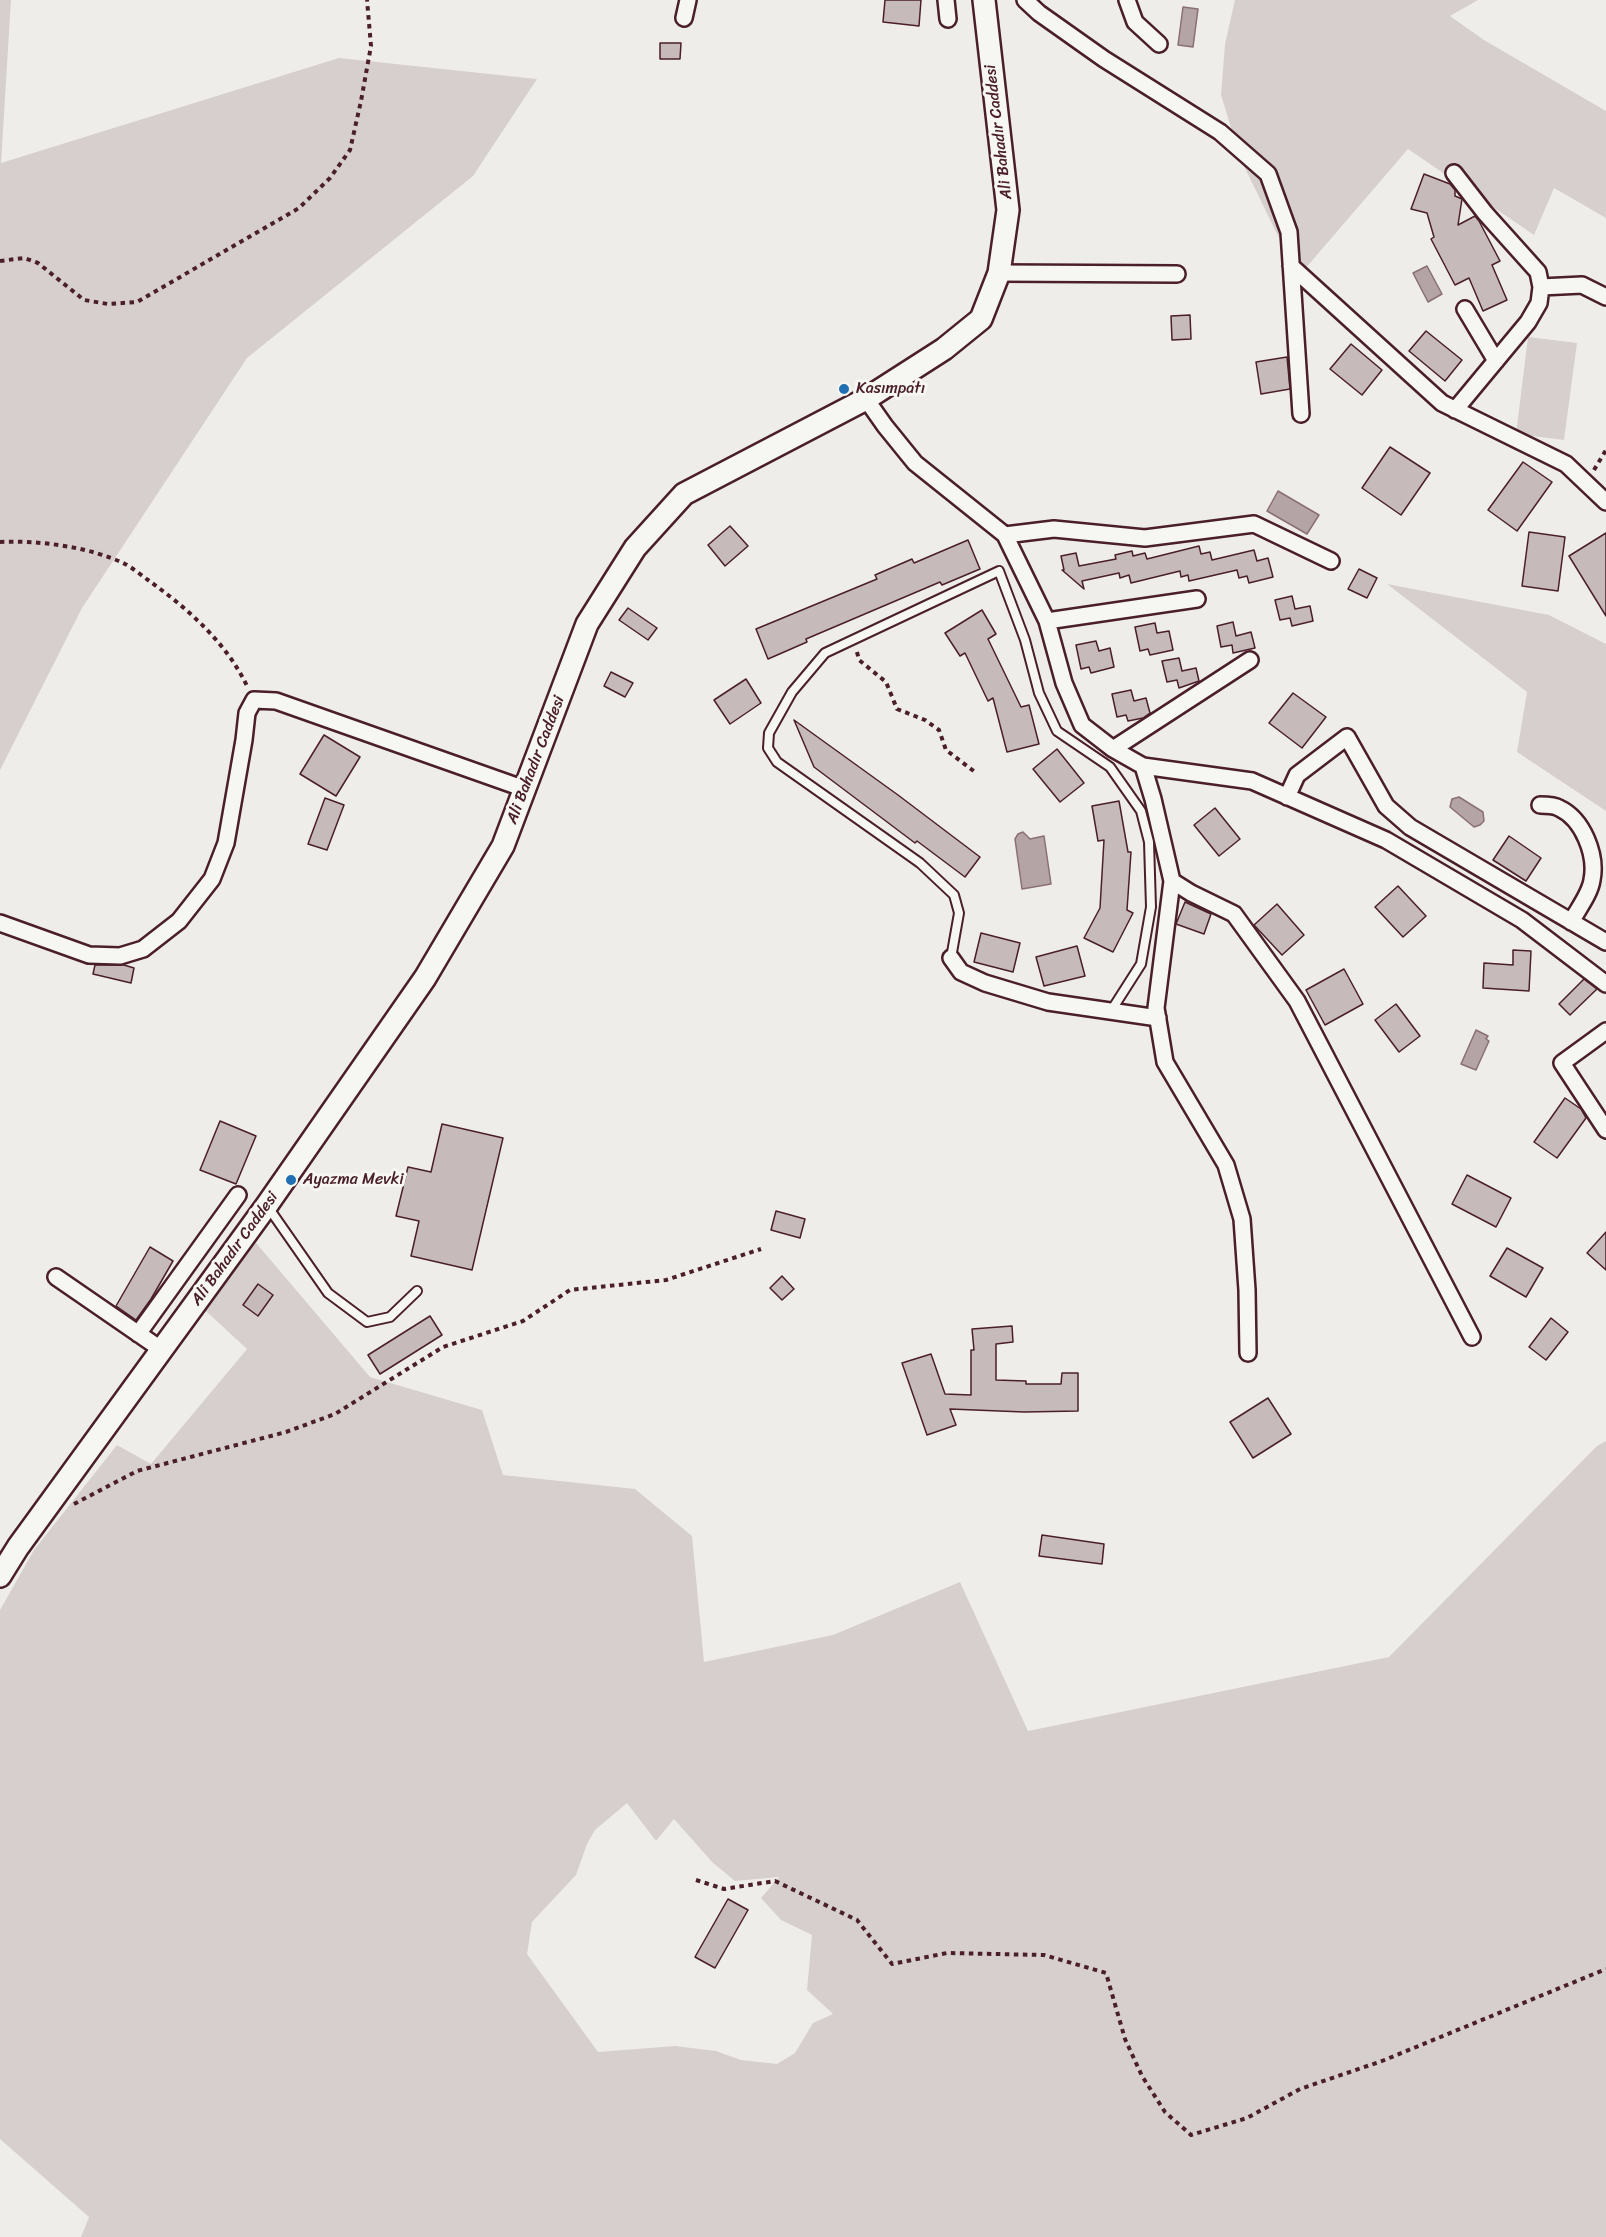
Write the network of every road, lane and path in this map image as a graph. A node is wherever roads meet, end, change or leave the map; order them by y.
1 (367, 0) edge
2 (688, 0) edge
3 (946, 0) edge
4 (984, 0) edge
5 (1025, 0) edge
6 (1127, 0) edge
7 (684, 18) dead end
8 (948, 19) dead end
9 (1159, 44) dead end
10 (1454, 173) dead end
11 (0, 261) edge
12 (1291, 266) junction
13 (999, 273) junction
14 (1177, 274) dead end
15 (1541, 286) junction
16 (1606, 297) edge
17 (1465, 309) dead end
18 (1496, 361) junction
19 (866, 399) junction
20 (1455, 410) junction
21 (1300, 414) dead end
22 (1606, 450) edge
23 (1586, 483) junction
24 (1606, 502) edge
25 (1005, 535) junction
26 (0, 542) edge
27 (1331, 561) dead end
28 (1197, 599) dead end
29 (1047, 621) junction
30 (853, 640) junction
31 (1250, 660) dead end
32 (254, 700) junction
33 (1113, 749) junction
34 (1143, 766) junction
35 (975, 772) dead end
36 (525, 789) junction
37 (1287, 797) junction
38 (1540, 804) dead end
39 (1172, 881) junction
40 (1571, 922) junction
41 (0, 923) edge
42 (1606, 942) edge
43 (951, 958) joint
44 (1606, 984) edge
45 (1110, 1011) junction
46 (1158, 1018) junction
47 (1605, 1027) edge
48 (1606, 1130) edge
49 (238, 1195) dead end
50 (267, 1205) junction
51 (760, 1249) dead end
52 (56, 1277) dead end
53 (417, 1291) dead end
54 (138, 1334) junction
55 (1472, 1337) dead end
56 (162, 1350) junction
57 (1248, 1353) dead end
58 (68, 1507) dead end
59 (9, 1550) edge
60 (0, 1576) edge
61 (696, 1880) dead end
62 (1606, 1969) edge

1 - 11 path
2 - 7 street
3 - 8 street
4 - 13 main road, Ali Bahadır Caddesi
5 - 12 street
6 - 9 street
10 - 15 street
12 - 20 street
12 - 21 street
13 - 14 street
13 - 19 main road, Ali Bahadır Caddesi
15 - 16 street
15 - 18 street
17 - 18 street
18 - 20 street
19 - 25 street
19 - 36 main road, Ali Bahadır Caddesi
20 - 23 street
22 - 23 path
23 - 24 street
25 - 27 street
25 - 29 street
26 - 32 path
28 - 29 street
29 - 33 street
30 - 35 path
30 - 43 lane
30 - 45 lane
31 - 33 street
32 - 36 street
32 - 41 street
33 - 34 street
34 - 37 street
34 - 39 street
36 - 50 main road, Ali Bahadır Caddesi
37 - 40 street
37 - 44 street
38 - 40 street
39 - 46 street
39 - 55 street
40 - 42 street
43 - 45 street
45 - 46 street
46 - 57 street
47 - 48 street
49 - 54 street
50 - 53 lane
50 - 56 main road, Ali Bahadır Caddesi
51 - 58 path
52 - 54 street
54 - 56 street
56 - 59 main road, Ali Bahadır Caddesi
59 - 60 main road, Ali Bahadır Caddesi
61 - 62 path

